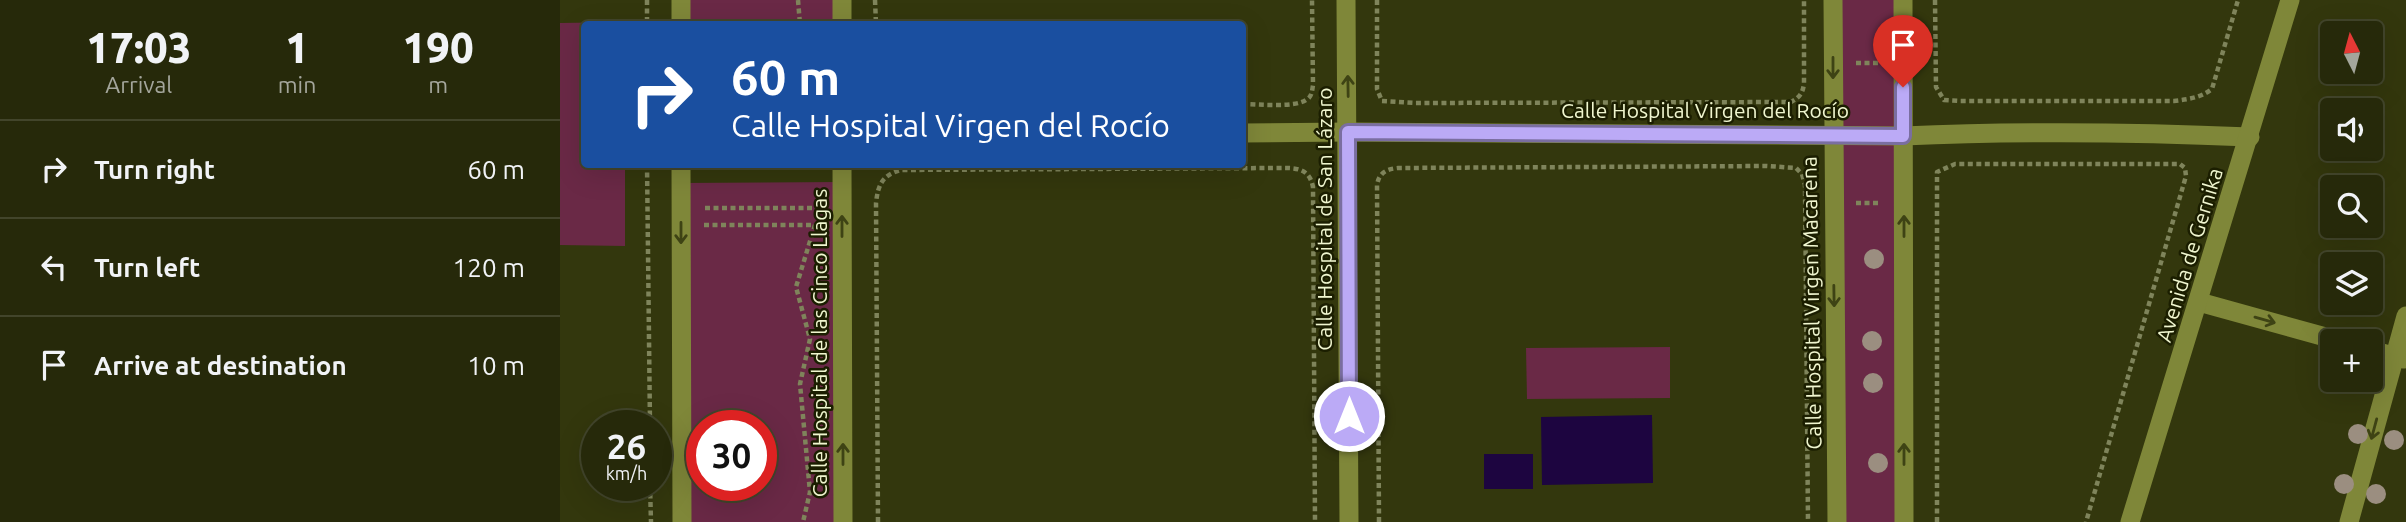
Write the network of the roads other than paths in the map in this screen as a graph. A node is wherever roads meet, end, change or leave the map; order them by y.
1 (681, 0) edge
2 (842, 0) edge
3 (1346, 0) edge
4 (1833, 0) edge
5 (1903, 0) edge
6 (2290, 0) edge
7 (681, 21) edge
8 (842, 21) edge
9 (1348, 132) junction
10 (1246, 133) edge
11 (1833, 134) junction
12 (1903, 136) junction
13 (2250, 137) junction
14 (681, 168) edge
15 (842, 168) edge
16 (2199, 302) junction
17 (2406, 316) edge
18 (2320, 335) edge
19 (2383, 353) edge
20 (2400, 358) edge
21 (682, 522) edge
22 (843, 522) edge
23 (1349, 522) edge
24 (1837, 522) edge
25 (1904, 522) edge
26 (2130, 522) edge
27 (2349, 522) edge

1 - 7 street
2 - 8 street
9 -> 3 street, Calle Hospital de San Lázaro
4 -> 11 street, Calle Hospital Virgen Macarena
5 - 12 street
6 - 13 street, Avenida de Gernika
9 - 10 street, Calle Hospital Virgen del Rocío
9 - 11 street, Calle Hospital Virgen del Rocío
9 - 23 street, Calle Hospital de San Lázaro
11 - 12 street, Calle Hospital Virgen del Rocío
11 -> 24 street, Calle Hospital Virgen Macarena
12 - 13 street, Calle Hospital Virgen del Rocío
25 -> 12 street
13 - 16 street, Avenida de Gernika
14 -> 21 street
22 -> 15 street, Calle Hospital de las Cinco Llagas
16 -> 18 street
16 - 26 street, Avenida de Gernika
17 - 20 street
19 - 20 street
20 -> 27 street

